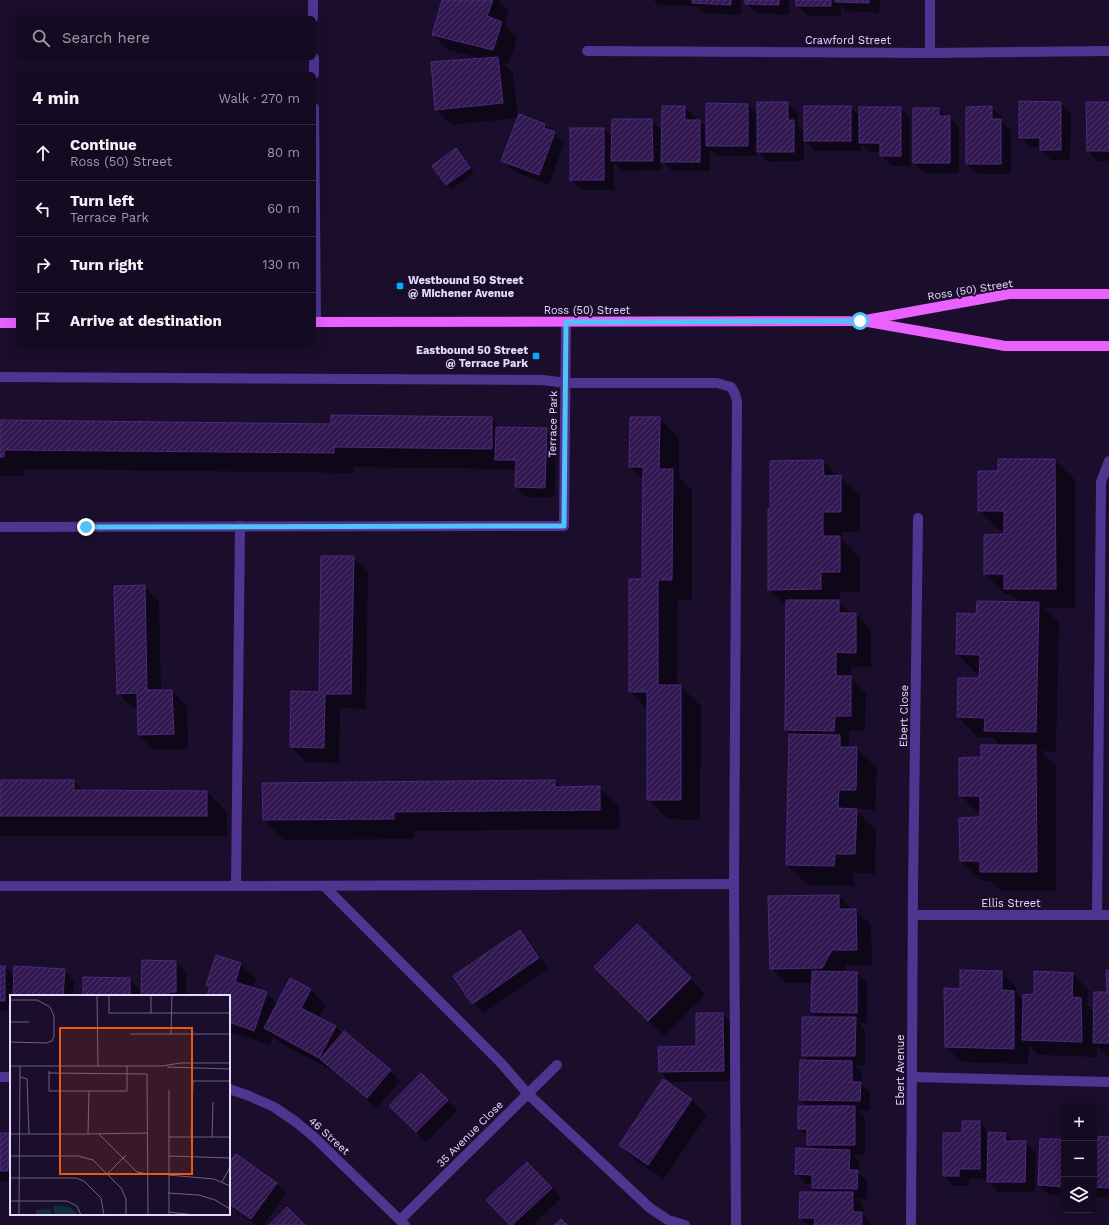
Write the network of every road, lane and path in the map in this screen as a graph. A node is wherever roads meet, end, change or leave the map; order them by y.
1 (313, 0) edge
2 (930, 0) edge
3 (313, 16) edge
4 (587, 51) dead end
5 (1109, 52) edge
6 (930, 53) junction
7 (314, 60) edge
8 (314, 72) edge
9 (1109, 294) edge
10 (860, 321) junction
11 (316, 322) edge
12 (566, 322) junction
13 (0, 323) edge
14 (16, 323) edge
15 (1109, 346) edge
16 (0, 377) edge
17 (566, 383) junction
18 (1109, 461) edge
19 (918, 518) dead end
20 (240, 526) junction
21 (0, 527) edge
22 (734, 884) junction
23 (0, 886) edge
24 (236, 886) junction
25 (324, 886) junction
26 (913, 915) junction
27 (1097, 915) junction
28 (1109, 915) edge
29 (558, 1065) dead end
30 (912, 1077) junction
31 (1109, 1082) edge
32 (230, 1089) edge
33 (528, 1094) junction
34 (402, 1222) edge
35 (685, 1225) edge
36 (736, 1225) edge
37 (911, 1225) edge

1 - 3 street
2 - 6 street
4 - 6 street, Crawford Street
5 - 6 street, Crawford Street
7 - 8 street
9 - 10 main road, Ross (50) Street
10 - 12 main road, Ross (50) Street
10 - 15 main road, Ross (50) Street
11 - 12 main road, Ross (50) Street
12 - 17 street, Terrace Park
13 - 14 main road
16 - 17 street
17 - 20 street, Terrace Park
17 - 22 street
18 - 27 street
19 - 26 street, Ebert Close
20 - 21 street
20 - 24 street
22 - 25 street
22 - 36 street
23 - 24 street
24 - 25 street
25 - 33 street
26 - 27 street, Ellis Street
26 - 30 street, Ebert Avenue
27 - 28 street, Ellis Street
29 - 33 street, 35 Avenue Close
30 - 31 street
30 - 37 street, Ebert Avenue
32 - 34 street, 46 Street
33 - 34 street, 35 Avenue Close
33 - 35 street

